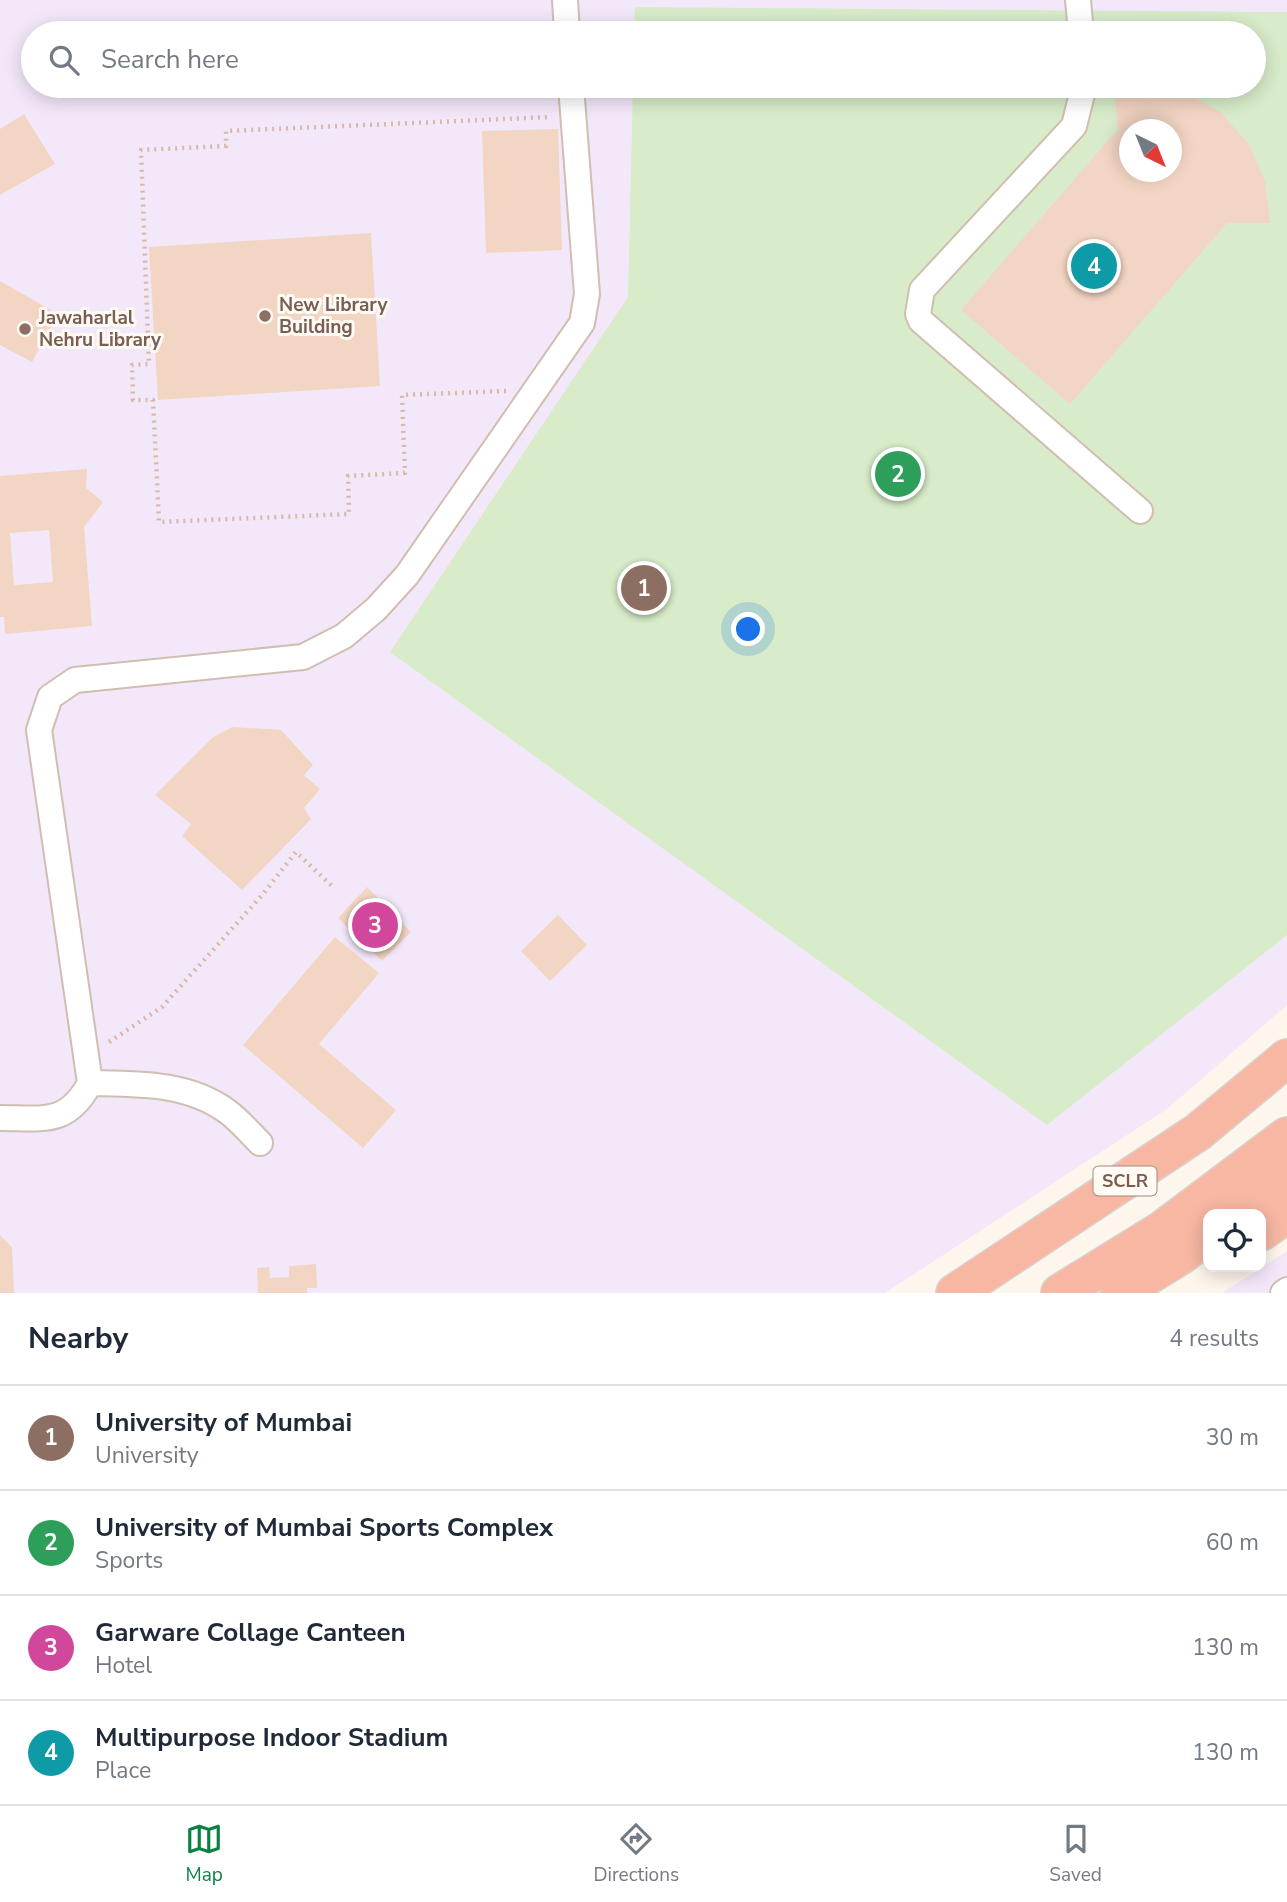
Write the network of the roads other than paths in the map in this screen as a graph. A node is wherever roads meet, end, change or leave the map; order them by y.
1 (565, 0) edge
2 (1078, 0) edge
3 (566, 21) edge
4 (1080, 21) edge
5 (572, 98) edge
6 (1081, 98) edge
7 (1140, 511) dead end
8 (1287, 1058) edge
9 (90, 1083) junction
10 (0, 1118) edge
11 (1287, 1136) edge
12 (260, 1143) dead end
13 (1287, 1175) edge
14 (1242, 1209) edge
15 (1287, 1214) edge
16 (1266, 1229) edge
17 (1203, 1238) edge
18 (1203, 1269) edge
19 (955, 1293) edge
20 (1060, 1293) edge
21 (1120, 1293) edge
22 (1166, 1293) edge

1 - 3 lane
2 - 4 lane
5 - 9 lane
6 - 7 lane
8 - 19 highway, SCLR
9 - 10 lane
9 - 12 lane
11 - 20 highway
13 - 14 highway
15 - 16 highway
17 - 21 highway
18 - 22 highway

